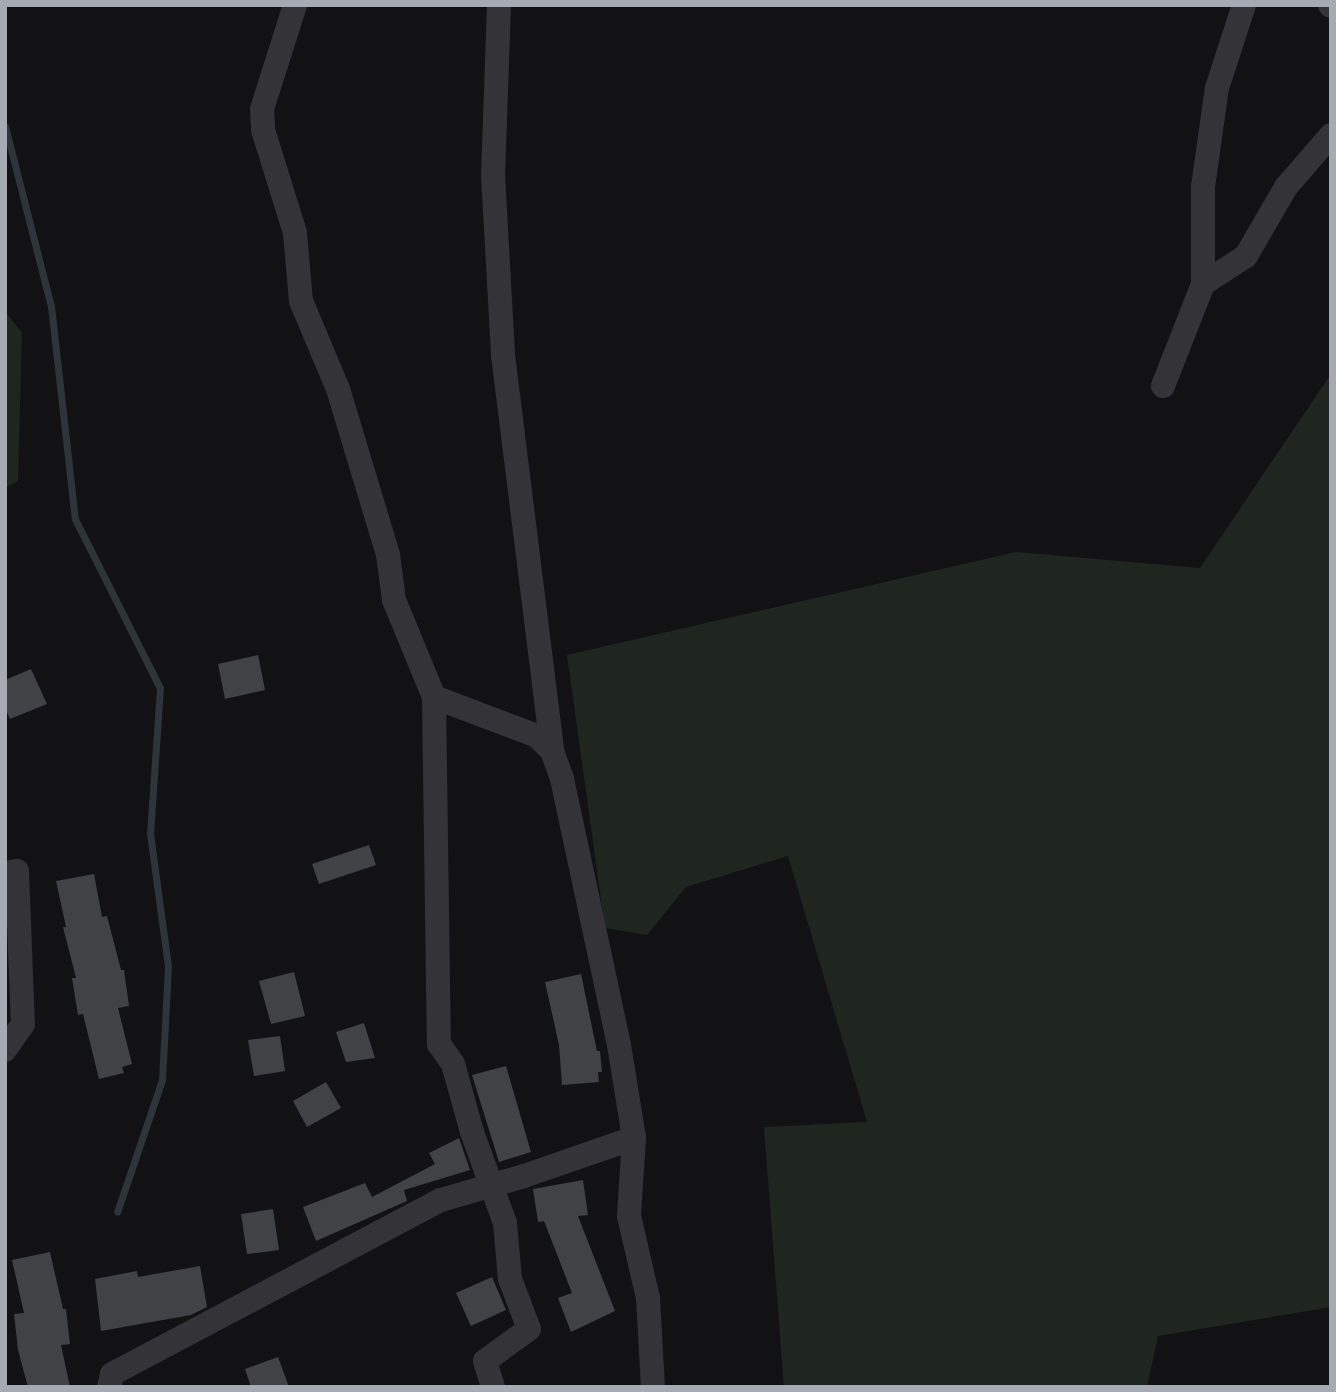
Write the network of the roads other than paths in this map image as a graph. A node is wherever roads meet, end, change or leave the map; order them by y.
1 (295, 5) edge
2 (499, 5) edge
3 (1244, 5) edge
4 (1331, 135) edge
5 (1203, 284) junction
6 (1163, 386) dead end
7 (434, 697) junction
8 (552, 751) junction
9 (5, 873) edge
10 (5, 1050) edge
11 (634, 1138) junction
12 (491, 1185) junction
13 (109, 1387) edge
14 (493, 1387) edge
15 (653, 1387) edge

1 - 7 street
2 - 8 street
3 - 5 street
4 - 5 street
5 - 6 street
7 - 8 street
7 - 12 street
8 - 11 street
9 - 10 street
11 - 12 street
11 - 15 street
12 - 13 street
12 - 14 street

